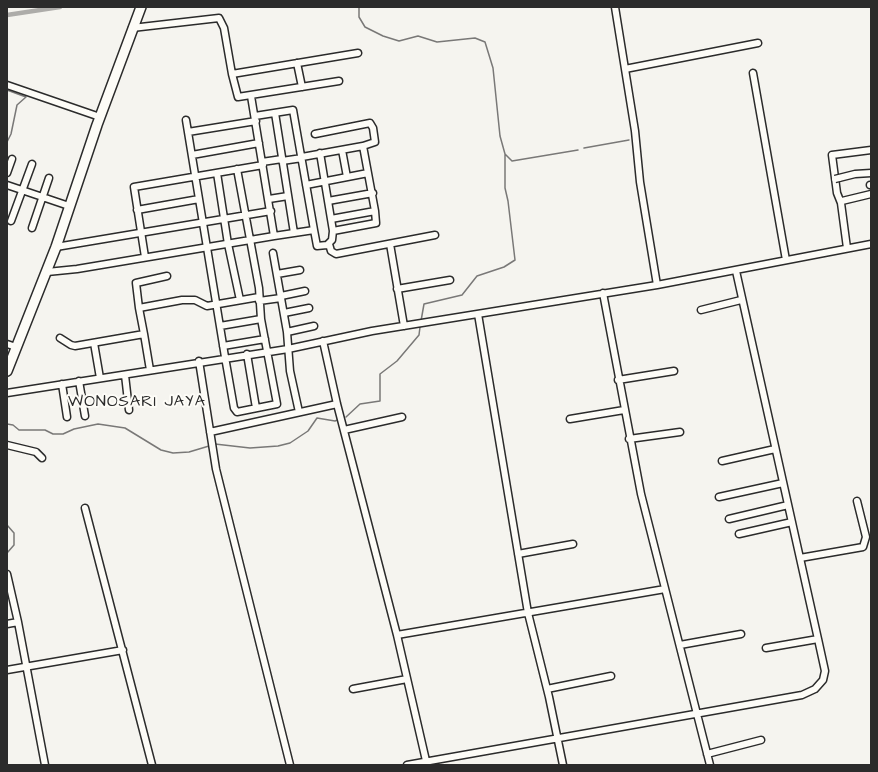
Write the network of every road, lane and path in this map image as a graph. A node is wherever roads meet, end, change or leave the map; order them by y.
1 (135, 7) edge
2 (140, 7) edge
3 (615, 7) edge
4 (132, 28) junction
5 (758, 43) dead end
6 (358, 53) dead end
7 (297, 63) junction
8 (625, 69) junction
9 (753, 73) dead end
10 (232, 74) junction
11 (339, 81) dead end
12 (7, 85) edge
13 (302, 87) junction
14 (251, 96) junction
15 (275, 113) junction
16 (97, 116) junction
17 (255, 118) junction
18 (186, 120) dead end
19 (188, 132) junction
20 (315, 134) dead end
21 (259, 143) junction
22 (363, 146) junction
23 (342, 150) junction
24 (871, 150) edge
25 (320, 153) junction
26 (192, 155) junction
27 (302, 157) junction
28 (12, 159) dead end
29 (282, 160) junction
30 (263, 163) junction
31 (32, 164) dead end
32 (237, 169) junction
33 (7, 173) edge
34 (217, 173) junction
35 (368, 173) junction
36 (871, 173) edge
37 (195, 176) junction
38 (347, 177) junction
39 (48, 178) dead end
40 (837, 179) dead end
41 (326, 182) junction
42 (7, 185) edge
43 (306, 185) junction
44 (23, 190) junction
45 (373, 194) junction
46 (871, 194) edge
47 (288, 196) junction
48 (42, 197) junction
49 (199, 199) junction
50 (269, 199) junction
51 (328, 201) junction
52 (841, 203) junction
53 (66, 205) junction
54 (137, 210) junction
55 (271, 211) junction
56 (376, 211) junction
57 (245, 216) junction
58 (224, 219) junction
59 (331, 219) junction
60 (11, 221) dead end
61 (203, 223) junction
62 (32, 228) dead end
63 (314, 230) junction
64 (332, 232) junction
65 (294, 233) junction
66 (141, 234) junction
67 (435, 235) dead end
68 (274, 236) junction
69 (249, 241) junction
70 (228, 244) junction
71 (329, 244) junction
72 (390, 244) junction
73 (871, 244) edge
74 (56, 246) junction
75 (206, 248) junction
76 (848, 248) junction
77 (273, 254) dead end
78 (146, 257) junction
79 (786, 260) junction
80 (300, 270) dead end
81 (736, 271) junction
82 (47, 272) junction
83 (277, 274) junction
84 (167, 276) dead end
85 (450, 280) dead end
86 (657, 285) junction
87 (398, 289) junction
88 (305, 291) dead end
89 (602, 293) junction
90 (281, 297) junction
91 (259, 299) junction
92 (240, 300) junction
93 (741, 300) junction
94 (217, 304) junction
95 (138, 308) junction
96 (309, 308) dead end
97 (701, 310) dead end
98 (284, 313) junction
99 (478, 314) junction
100 (261, 319) junction
101 (220, 326) junction
102 (314, 326) dead end
103 (404, 326) junction
104 (287, 332) junction
105 (144, 334) junction
106 (60, 338) dead end
107 (265, 339) junction
108 (323, 341) junction
109 (94, 343) junction
110 (10, 345) edge
111 (223, 346) junction
112 (288, 349) junction
113 (267, 351) junction
114 (247, 354) junction
115 (225, 357) junction
116 (7, 360) edge
117 (199, 362) junction
118 (150, 370) junction
119 (7, 371) edge
120 (674, 371) dead end
121 (125, 375) junction
122 (100, 378) junction
123 (618, 380) junction
124 (79, 381) junction
125 (62, 384) junction
126 (7, 393) edge
127 (277, 404) junction
128 (337, 404) junction
129 (256, 408) junction
130 (129, 410) dead end
131 (624, 410) junction
132 (299, 412) junction
133 (85, 416) dead end
134 (67, 417) dead end
135 (280, 417) junction
136 (402, 417) dead end
137 (570, 419) dead end
138 (344, 430) junction
139 (210, 432) junction
140 (680, 432) dead end
141 (629, 439) junction
142 (7, 446) edge
143 (775, 449) junction
144 (42, 458) dead end
145 (722, 461) dead end
146 (783, 483) junction
147 (719, 497) dead end
148 (857, 501) dead end
149 (788, 505) junction
150 (85, 508) dead end
151 (729, 520) dead end
152 (792, 522) junction
153 (739, 534) dead end
154 (573, 544) dead end
155 (518, 554) junction
156 (800, 558) junction
157 (7, 574) edge
158 (665, 589) junction
159 (528, 613) junction
160 (18, 622) junction
161 (7, 624) edge
162 (741, 634) dead end
163 (397, 635) junction
164 (818, 639) junction
165 (680, 645) junction
166 (766, 648) dead end
167 (123, 650) junction
168 (26, 666) junction
169 (7, 670) edge
170 (611, 676) dead end
171 (407, 679) junction
172 (353, 689) dead end
173 (547, 689) junction
174 (697, 713) junction
175 (559, 738) junction
176 (761, 740) dead end
177 (707, 754) junction
178 (427, 763) edge
179 (45, 765) edge
180 (152, 765) edge
181 (290, 765) edge
182 (407, 765) edge
183 (563, 765) edge
184 (710, 765) edge

1 - 16 highway
2 - 4 highway
3 - 8 street
4 - 10 street
4 - 74 highway
5 - 8 street
6 - 7 street
7 - 10 street
7 - 13 street
8 - 86 street
9 - 79 street
10 - 14 street
11 - 13 street
12 - 16 street
13 - 14 street
14 - 17 street
15 - 17 street
15 - 27 street
15 - 29 street
16 - 53 highway
17 - 19 street
17 - 21 street
18 - 19 street
19 - 26 street
20 - 22 street
21 - 26 street
21 - 30 street
22 - 23 street
22 - 35 street
23 - 25 street
23 - 38 street
24 - 52 street
25 - 27 street
25 - 41 street
26 - 37 street
27 - 29 street
27 - 43 street
28 - 33 street
29 - 30 street
29 - 47 street
30 - 32 street
30 - 50 street
31 - 44 street
32 - 34 street
32 - 57 street
34 - 37 street
34 - 58 street
35 - 38 street
35 - 45 street
36 - 40 street
37 - 49 street
37 - 54 street
38 - 41 street
39 - 48 street
41 - 43 street
41 - 51 street
42 - 44 street
43 - 63 street
44 - 48 street
44 - 60 street
45 - 51 street
45 - 56 street
46 - 52 street
47 - 50 street
47 - 65 street
48 - 53 street
48 - 62 street
49 - 54 street
49 - 61 street
50 - 55 street
51 - 59 street
52 - 76 street
53 - 110 highway
54 - 66 street
55 - 57 street
55 - 68 street
56 - 59 street
56 - 64 street
57 - 58 street
57 - 69 street
58 - 61 street
58 - 70 street
59 - 64 street
61 - 66 street
61 - 75 street
63 - 65 street
63 - 71 street
64 - 71 street
65 - 68 street
66 - 74 street
66 - 78 street
67 - 72 street
68 - 69 street
69 - 70 street
69 - 91 street
70 - 75 street
70 - 92 street
71 - 72 street
72 - 87 street
73 - 76 street
74 - 82 highway
75 - 78 street
75 - 94 street
76 - 79 street
77 - 83 street
78 - 82 street
79 - 81 street
80 - 83 street
81 - 86 street
81 - 93 street
82 - 119 highway
83 - 90 street
84 - 95 street
85 - 87 street
86 - 89 street
87 - 103 street
88 - 90 street
89 - 99 street
89 - 123 street
90 - 91 street
90 - 98 street
91 - 92 street
91 - 100 street
92 - 94 street
93 - 97 street
93 - 143 street
94 - 95 street
94 - 101 street
95 - 105 street
96 - 98 street
98 - 104 street
99 - 103 street
99 - 155 street
100 - 101 street
100 - 107 street
101 - 111 street
102 - 104 street
103 - 108 street
104 - 112 street
105 - 109 street
105 - 118 street
106 - 109 street
107 - 111 street
107 - 113 street
108 - 112 street
108 - 128 street
109 - 122 street
110 - 116 highway
111 - 115 street
112 - 113 street
112 - 132 street
113 - 114 street
113 - 127 street
114 - 115 street
114 - 129 street
115 - 117 street
115 - 129 street
117 - 118 street
117 - 139 street
118 - 121 street
120 - 123 street
121 - 122 street
121 - 130 street
122 - 124 street
123 - 131 street
124 - 125 street
124 - 133 street
125 - 126 street
125 - 134 street
127 - 129 street
127 - 135 street
128 - 132 street
128 - 138 street
131 - 137 street
131 - 141 street
132 - 135 street
135 - 139 street
136 - 138 street
138 - 163 street
139 - 181 street
140 - 141 street
141 - 158 street
142 - 144 street
143 - 145 street
143 - 146 street
146 - 147 street
146 - 149 street
148 - 156 street
149 - 151 street
149 - 152 street
150 - 167 street
152 - 153 street
152 - 156 street
154 - 155 street
155 - 159 street
156 - 164 street
157 - 160 street
158 - 159 street
158 - 165 street
159 - 163 street
159 - 173 street
160 - 161 street
160 - 168 street
162 - 165 street
163 - 171 street
164 - 166 street
164 - 174 street
165 - 174 street
167 - 168 street
167 - 180 street
168 - 169 street
168 - 179 street
170 - 173 street
171 - 172 street
171 - 178 street
173 - 175 street
174 - 175 street
174 - 177 street
175 - 178 street
175 - 183 street
176 - 177 street
177 - 184 street
178 - 182 street

